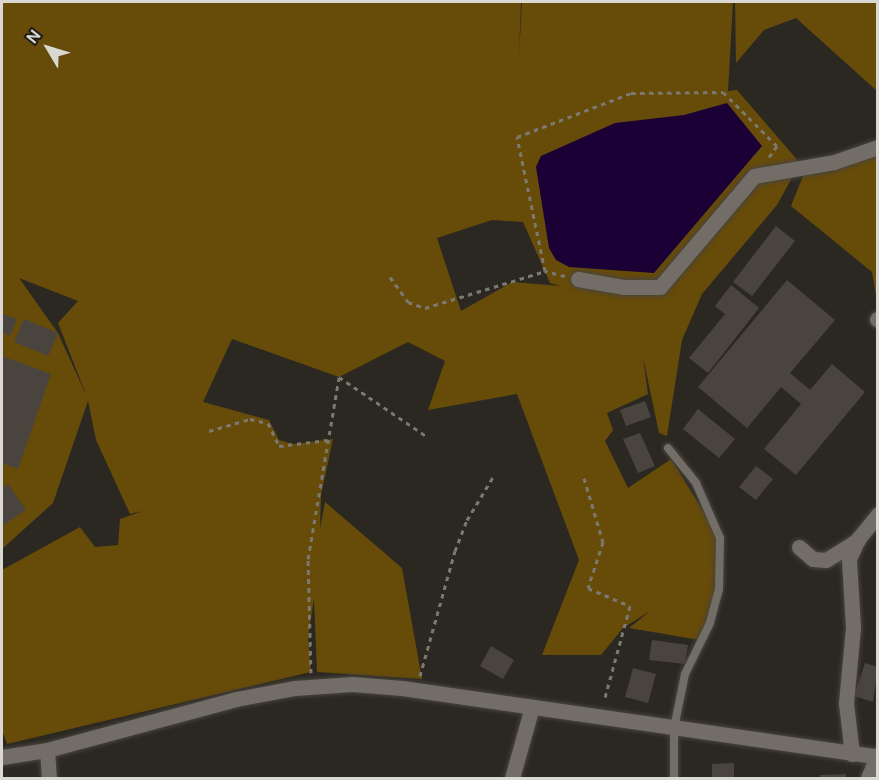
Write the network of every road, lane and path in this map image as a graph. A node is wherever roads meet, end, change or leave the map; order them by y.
1 (878, 147) edge
2 (754, 176) junction
3 (545, 272) junction
4 (390, 277) dead end
5 (578, 279) joint
6 (209, 432) dead end
7 (426, 436) dead end
8 (328, 440) junction
9 (668, 448) dead end
10 (493, 477) dead end
11 (584, 478) dead end
12 (878, 514) edge
13 (858, 539) junction
14 (799, 548) dead end
15 (312, 687) junction
16 (416, 690) junction
17 (532, 707) junction
18 (600, 717) junction
19 (674, 728) junction
20 (47, 750) junction
21 (852, 754) junction
22 (877, 756) edge
23 (2, 757) edge
24 (49, 778) edge
25 (512, 778) edge
26 (674, 778) edge
27 (868, 778) edge

1 - 2 street
2 - 3 path
2 - 5 street
3 - 4 path
3 - 5 path
6 - 8 path
7 - 8 path
8 - 15 path
9 - 19 lane
10 - 16 path
11 - 18 path
12 - 13 street
13 - 14 street
13 - 21 street
15 - 16 street
15 - 20 street
16 - 17 street
17 - 18 street
17 - 25 street
18 - 19 street
19 - 21 street
19 - 26 lane
20 - 23 street
20 - 24 street
21 - 22 street
22 - 27 street

